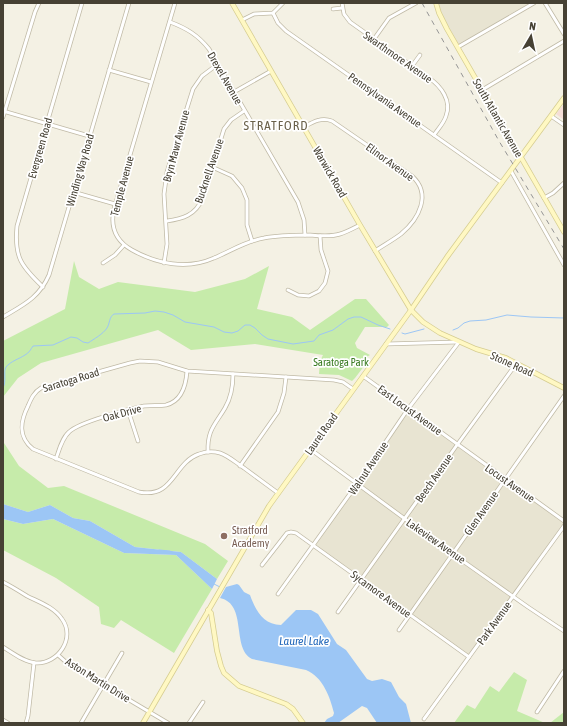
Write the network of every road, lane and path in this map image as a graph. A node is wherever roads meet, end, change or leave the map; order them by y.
1 (39, 3) edge
2 (82, 3) edge
3 (129, 3) edge
4 (175, 3) edge
5 (232, 3) edge
6 (283, 3) edge
7 (342, 3) edge
8 (416, 3) edge
9 (436, 3) edge
10 (534, 3) edge
11 (545, 3) edge
12 (342, 8) junction
13 (334, 9) dead end
14 (273, 13) junction
15 (242, 20) junction
16 (170, 22) junction
17 (564, 34) edge
18 (374, 39) junction
19 (564, 41) edge
20 (458, 47) junction
21 (420, 55) dead end
22 (218, 64) junction
23 (412, 66) junction
24 (110, 70) junction
25 (271, 71) junction
26 (151, 82) junction
27 (482, 90) junction
28 (234, 92) junction
29 (564, 98) edge
30 (4, 111) edge
31 (244, 111) junction
32 (551, 116) junction
33 (3, 117) edge
34 (47, 124) junction
35 (564, 125) edge
36 (304, 127) junction
37 (434, 135) junction
38 (89, 136) junction
39 (520, 158) junction
40 (212, 167) junction
41 (511, 171) junction
42 (502, 183) junction
43 (564, 183) edge
44 (73, 192) junction
45 (544, 198) junction
46 (115, 204) junction
47 (166, 221) junction
48 (360, 225) junction
49 (564, 232) edge
50 (305, 235) junction
51 (320, 236) junction
52 (252, 241) junction
53 (124, 245) junction
54 (375, 250) junction
55 (103, 263) dead end
56 (164, 263) junction
57 (564, 265) edge
58 (43, 287) junction
59 (288, 290) dead end
60 (318, 292) junction
61 (320, 296) dead end
62 (411, 310) junction
63 (3, 317) edge
64 (419, 318) joint
65 (459, 342) junction
66 (386, 344) junction
67 (516, 364) junction
68 (188, 371) junction
69 (234, 374) junction
70 (362, 376) junction
71 (286, 377) junction
72 (564, 387) edge
73 (353, 388) junction
74 (564, 396) edge
75 (408, 409) junction
76 (128, 410) junction
77 (138, 441) dead end
78 (457, 445) junction
79 (310, 449) junction
80 (208, 452) junction
81 (56, 459) junction
82 (240, 466) junction
83 (505, 479) junction
84 (357, 484) junction
85 (278, 493) junction
86 (405, 519) junction
87 (564, 521) edge
88 (564, 526) edge
89 (313, 545) junction
90 (453, 553) junction
91 (262, 566) dead end
92 (361, 580) junction
93 (3, 582) edge
94 (278, 594) dead end
95 (513, 596) junction
96 (208, 610) junction
97 (338, 612) dead end
98 (410, 614) junction
99 (399, 630) dead end
100 (564, 631) edge
101 (3, 647) edge
102 (122, 653) dead end
103 (58, 655) junction
104 (469, 657) junction
105 (34, 663) junction
106 (564, 671) edge
107 (104, 685) junction
108 (203, 702) dead end
109 (150, 712) junction
110 (537, 712) dead end
111 (424, 719) dead end
112 (3, 720) edge
113 (8, 723) edge
114 (26, 723) edge
115 (81, 723) edge
116 (143, 723) edge
117 (168, 723) edge
118 (189, 723) edge
119 (303, 723) edge

1 - 30 street
2 - 34 street, Evergreen Road
3 - 24 street, Winding Way Road
4 - 16 street, Temple Avenue
5 - 15 street, Warwick Road
6 - 14 street
7 - 12 street
8 - 18 street
9 - 20 street, South Atlantic Avenue
10 - 20 street
11 - 17 street
12 - 13 street
12 - 18 street, Swarthmore Avenue
14 - 15 street
14 - 37 street, Pennsylvania Avenue
15 - 25 street, Warwick Road
16 - 22 street, Drexel Avenue
16 - 26 street, Temple Avenue
18 - 23 street, Swarthmore Avenue
19 - 27 street
20 - 27 street, South Atlantic Avenue
21 - 23 street
22 - 28 street, Drexel Avenue
22 - 47 street, Bryn Mawr Avenue
23 - 37 street, Swarthmore Avenue
24 - 26 street
24 - 38 street, Winding Way Road
25 - 28 street
25 - 36 street, Warwick Road
26 - 46 street, Temple Avenue
27 - 39 street, South Atlantic Avenue
28 - 31 street, Drexel Avenue
29 - 32 street, Laurel Road
30 - 33 street
30 - 34 street
31 - 40 street, Bucknell Avenue
31 - 50 street, Drexel Avenue
32 - 35 street
32 - 39 street, Laurel Road
34 - 38 street
34 - 58 street, Evergreen Road
36 - 48 street, Warwick Road
36 - 54 street, Elinor Avenue
37 - 42 street, Pennsylvania Avenue
38 - 44 street, Winding Way Road
39 - 41 street, Laurel Road
39 - 45 street, South Atlantic Avenue
40 - 47 street, Bucknell Avenue
40 - 52 street
41 - 42 street, Laurel Road
41 - 57 street
42 - 62 street, Laurel Road
43 - 45 street
44 - 46 street
44 - 58 street, Winding Way Road
45 - 49 street, South Atlantic Avenue
46 - 53 street, Temple Avenue
47 - 56 street, Bryn Mawr Avenue
48 - 51 street, Temple Avenue
48 - 54 street, Warwick Road
50 - 51 street, Temple Avenue
50 - 52 street, Temple Avenue
51 - 60 street
52 - 56 street, Temple Avenue
53 - 55 street
53 - 56 street, Temple Avenue
54 - 62 street, Warwick Road
58 - 63 street, Winding Way Road
59 - 60 street
60 - 61 street
62 - 64 street, Warwick Road
62 - 66 street, Laurel Road
64 - 65 street, Stone Road
65 - 66 street, Stone Road
65 - 67 street, Stone Road
65 - 75 street, Walnut Avenue
66 - 70 street, Laurel Road
67 - 72 street, Stone Road
67 - 78 street, Beech Avenue
68 - 69 street, Saratoga Road
68 - 76 street, Oak Drive
68 - 81 street, Saratoga Road
69 - 71 street, Saratoga Road
69 - 80 street
70 - 73 street, Laurel Road
70 - 75 street, East Locust Avenue
71 - 73 street, Saratoga Road
71 - 82 street
73 - 79 street, Laurel Road
74 - 83 street, Glen Avenue
75 - 78 street, East Locust Avenue
75 - 84 street, Walnut Avenue
76 - 77 street
76 - 81 street, Oak Drive
78 - 83 street, Locust Avenue
78 - 86 street, Beech Avenue
79 - 84 street, Lakeview Avenue
79 - 85 street, Laurel Road
80 - 81 street, Saratoga Road
80 - 82 street
82 - 85 street
83 - 87 street, Locust Avenue
83 - 90 street, Glen Avenue
84 - 86 street, Lakeview Avenue
84 - 89 street, Walnut Avenue
85 - 96 street, Laurel Road
86 - 90 street, Lakeview Avenue
86 - 92 street, Beech Avenue
88 - 95 street, Park Avenue
89 - 91 street, Sycamore Avenue
89 - 92 street, Sycamore Avenue
89 - 94 street, Walnut Avenue
90 - 95 street, Lakeview Avenue
90 - 98 street, Glen Avenue
92 - 97 street, Beech Avenue
92 - 98 street, Sycamore Avenue
93 - 103 street, Aston Martin Drive
95 - 100 street, Lakeview Avenue
95 - 104 street, Park Avenue
96 - 109 street, Laurel Road
96 - 119 street
98 - 99 street, Glen Avenue
98 - 104 street, Sycamore Avenue
101 - 105 street
102 - 107 street
103 - 105 street
103 - 107 street, Aston Martin Drive
104 - 111 street, Park Avenue
105 - 114 street
106 - 110 street
107 - 109 street, Aston Martin Drive
107 - 115 street
108 - 118 street
109 - 116 street, Laurel Road
109 - 117 street, Aston Martin Drive
112 - 113 street

